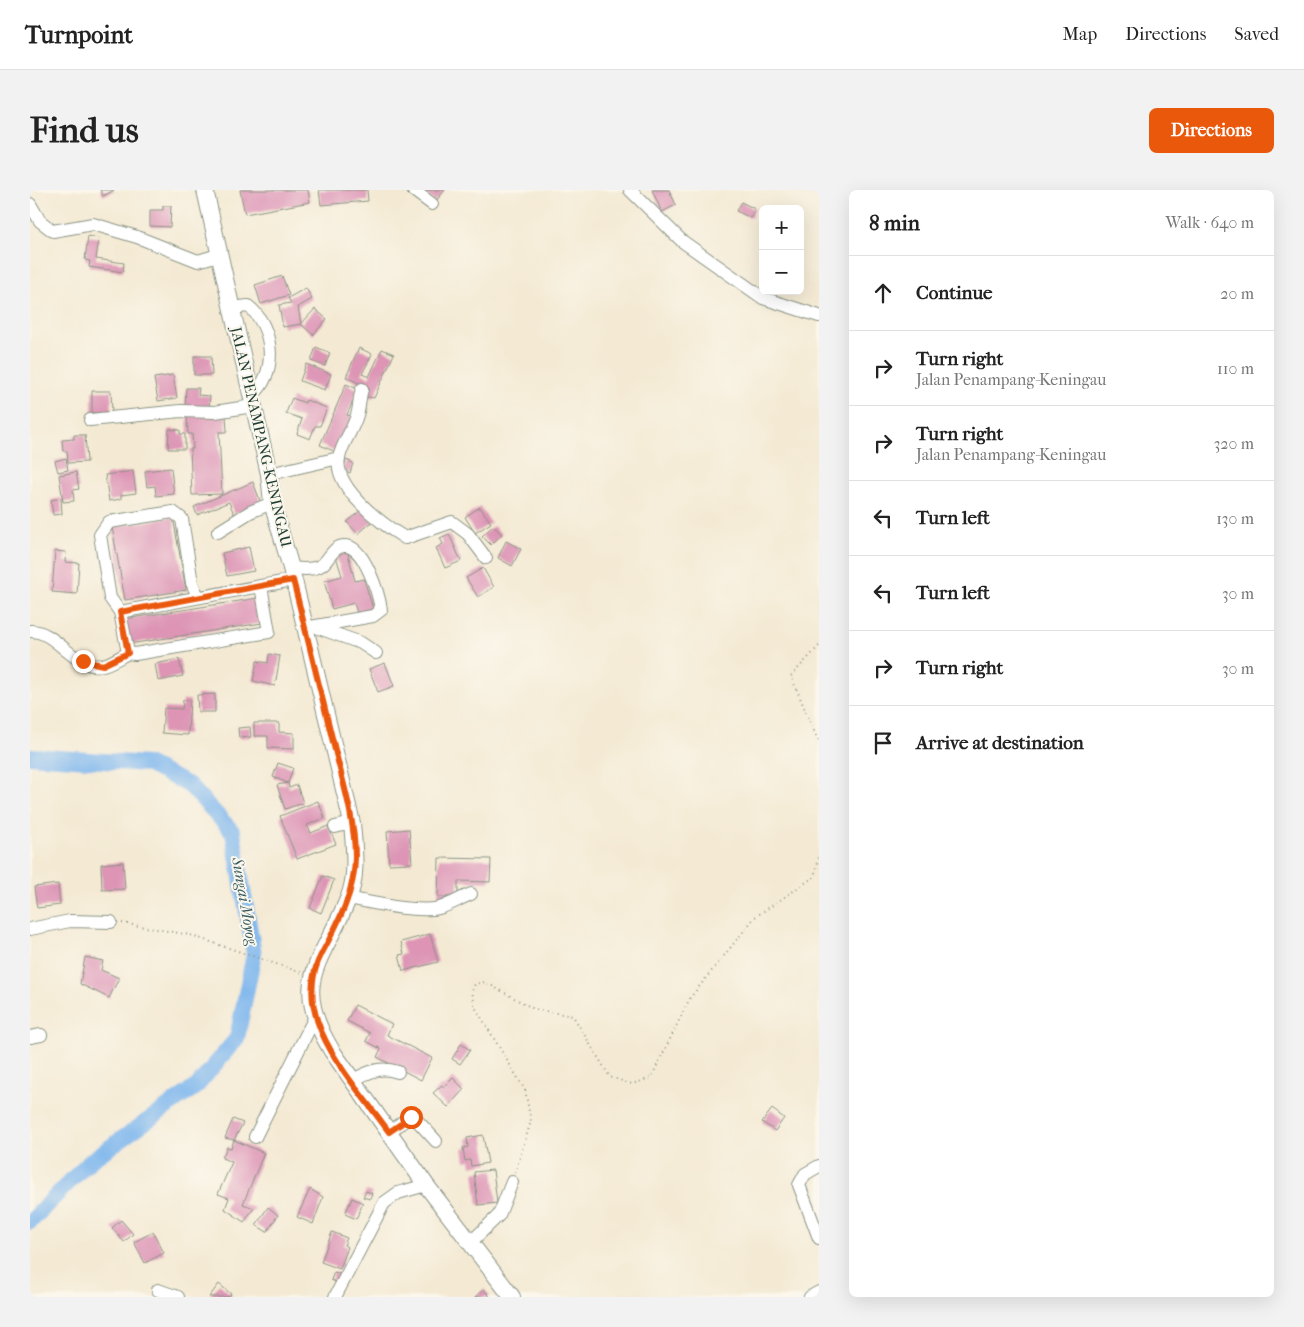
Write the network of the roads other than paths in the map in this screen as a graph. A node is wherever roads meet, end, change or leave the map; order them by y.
1 (205, 190) edge
2 (413, 190) edge
3 (630, 190) edge
4 (30, 204) edge
5 (432, 204) dead end
6 (218, 255) junction
7 (232, 308) junction
8 (819, 316) edge
9 (362, 389) dead end
10 (252, 401) junction
11 (90, 420) dead end
12 (339, 458) junction
13 (269, 474) junction
14 (272, 503) junction
15 (218, 532) dead end
16 (486, 558) dead end
17 (292, 574) junction
18 (260, 586) junction
19 (198, 597) junction
20 (120, 612) junction
21 (311, 628) junction
22 (30, 630) edge
23 (376, 652) dead end
24 (128, 653) junction
25 (352, 823) junction
26 (335, 827) dead end
27 (472, 894) dead end
28 (349, 898) junction
29 (111, 922) road end
30 (30, 929) edge
31 (315, 1017) junction
32 (398, 1072) dead end
33 (352, 1080) junction
34 (389, 1132) junction
35 (255, 1138) dead end
36 (436, 1141) dead end
37 (819, 1166) edge
38 (512, 1182) road end
39 (426, 1184) junction
40 (819, 1238) edge
41 (471, 1242) junction
42 (158, 1290) dead end
43 (819, 1292) edge
44 (178, 1297) edge
45 (335, 1297) edge
46 (512, 1297) edge
47 (810, 1297) edge

1 - 6 main road, JALAN PENAMPANG-KENINGAU
2 - 5 street
3 - 8 street
4 - 6 street
6 - 7 main road, JALAN PENAMPANG-KENINGAU
7 - 10 main road, JALAN PENAMPANG-KENINGAU
7 - 10 street
9 - 12 street
10 - 11 street
10 - 13 main road, JALAN PENAMPANG-KENINGAU
12 - 13 street
12 - 16 street
13 - 14 main road, JALAN PENAMPANG-KENINGAU
14 - 15 street
14 - 17 main road, JALAN PENAMPANG-KENINGAU
17 - 18 street
17 - 21 main road, JALAN PENAMPANG-KENINGAU
17 - 21 street
18 - 19 street
18 - 24 street
19 - 20 street
19 - 20 street
20 - 24 street
21 - 23 street
21 - 25 main road, JALAN PENAMPANG-KENINGAU
22 - 24 street
25 - 26 street
25 - 28 main road, JALAN PENAMPANG-KENINGAU
27 - 28 street
28 - 31 main road, JALAN PENAMPANG-KENINGAU
29 - 30 street
31 - 33 main road, JALAN PENAMPANG-KENINGAU
31 - 35 street
32 - 33 street
33 - 34 main road, JALAN PENAMPANG-KENINGAU
34 - 36 street
34 - 39 main road, JALAN PENAMPANG-KENINGAU
37 - 40 street
38 - 41 street
39 - 41 main road, JALAN PENAMPANG-KENINGAU
39 - 45 street
41 - 46 main road, JALAN PENAMPANG-KENINGAU
42 - 44 street
43 - 47 street

